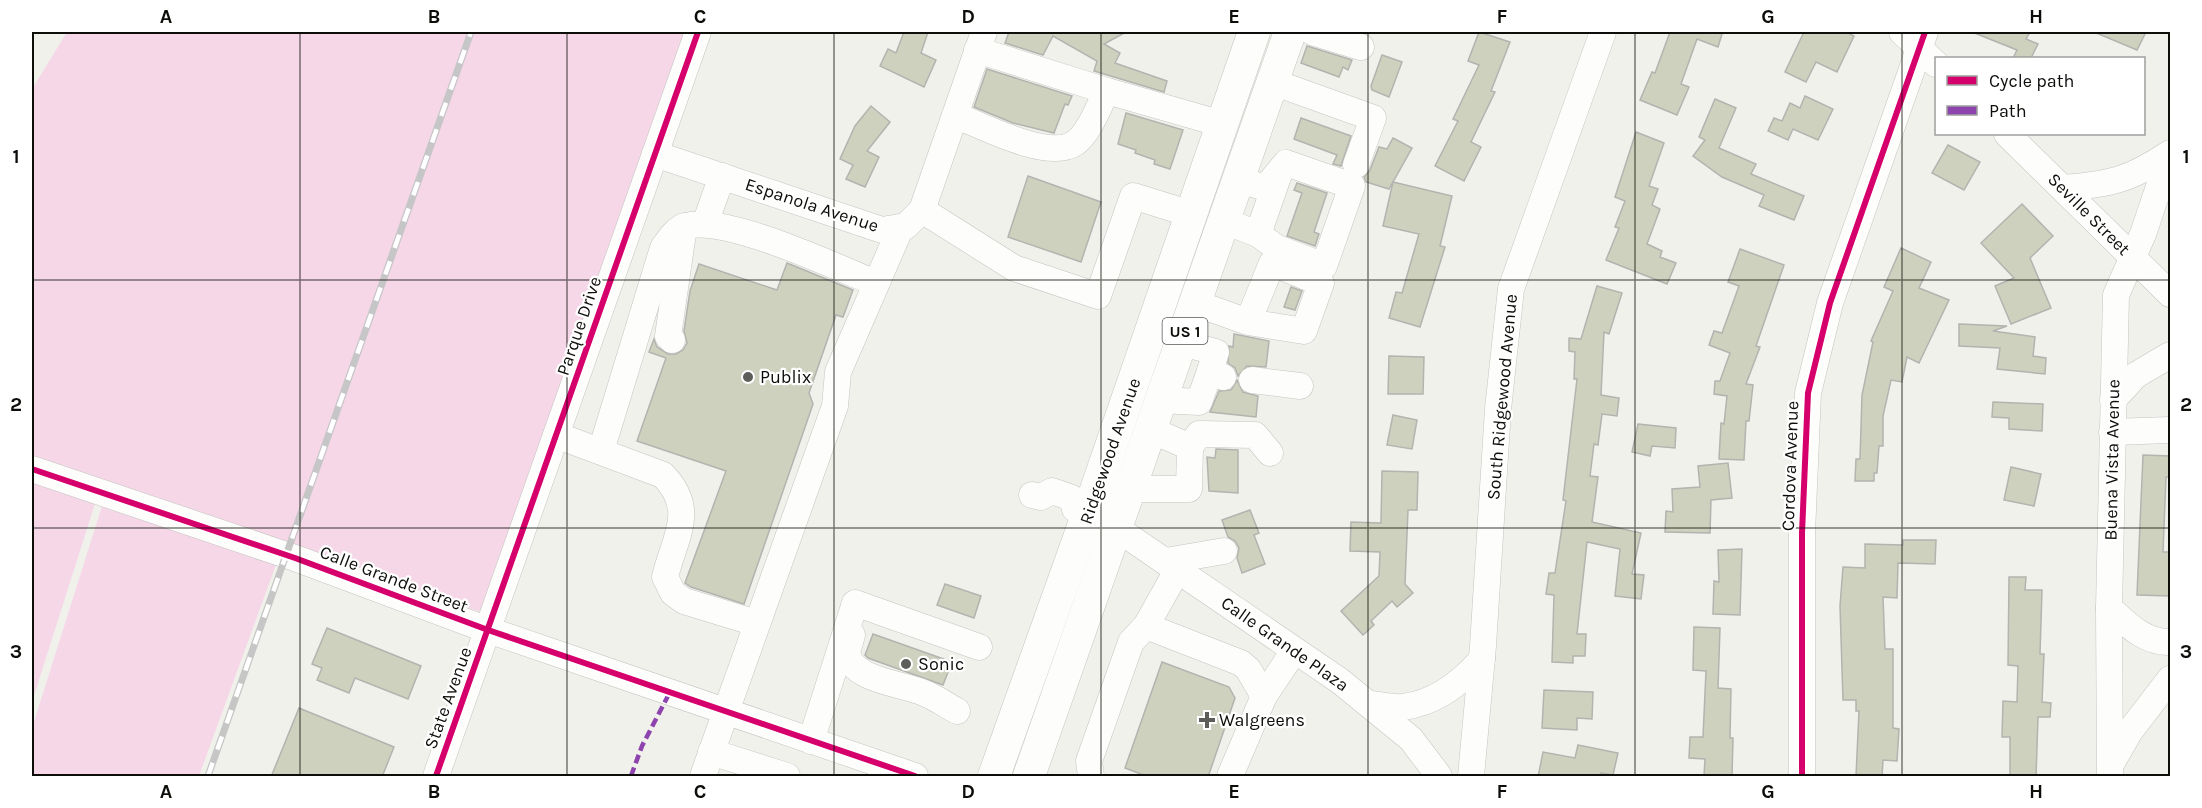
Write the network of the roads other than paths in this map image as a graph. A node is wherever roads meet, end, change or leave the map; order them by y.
1 (695, 32) edge
2 (1254, 32) edge
3 (1290, 32) edge
4 (1312, 32) edge
5 (1603, 32) edge
6 (980, 41) edge
7 (1920, 43) edge
8 (1361, 47) dead end
9 (1272, 82) junction
10 (1107, 91) junction
11 (955, 115) junction
12 (1222, 124) junction
13 (2008, 135) edge
14 (2170, 153) edge
15 (655, 154) junction
16 (1356, 165) dead end
17 (1280, 170) junction
18 (722, 176) junction
19 (1238, 179) junction
20 (2063, 188) junction
21 (922, 210) junction
22 (1191, 214) junction
23 (1224, 221) junction
24 (695, 225) junction
25 (901, 227) junction
26 (1258, 234) junction
27 (2132, 257) junction
28 (1208, 266) junction
29 (876, 283) junction
30 (2170, 294) edge
31 (1195, 303) junction
32 (1248, 322) dead end
33 (672, 340) dead end
34 (1181, 343) junction
35 (2170, 355) edge
36 (1252, 380) dead end
37 (1300, 386) dead end
38 (1161, 400) junction
39 (2113, 400) junction
40 (1151, 430) junction
41 (2170, 430) edge
42 (2112, 432) junction
43 (556, 435) junction
44 (1190, 447) junction
45 (601, 451) junction
46 (1270, 453) dead end
47 (32, 469) edge
48 (1130, 489) junction
49 (1036, 496) dead end
50 (1082, 511) junction
51 (1116, 528) junction
52 (1224, 552) dead end
53 (1172, 565) junction
54 (2109, 608) junction
55 (906, 621) junction
56 (756, 623) junction
57 (1146, 626) junction
58 (488, 630) junction
59 (2170, 642) edge
60 (980, 647) dead end
61 (1294, 651) junction
62 (1482, 659) junction
63 (2170, 679) edge
64 (1264, 696) junction
65 (1370, 704) junction
66 (724, 711) junction
67 (957, 711) dead end
68 (811, 741) junction
69 (711, 752) junction
70 (2110, 770) edge
71 (436, 777) edge
72 (703, 777) edge
73 (787, 777) edge
74 (915, 777) edge
75 (994, 777) edge
76 (1029, 777) edge
77 (1091, 777) edge
78 (1230, 777) edge
79 (1438, 777) edge
80 (1471, 777) edge
81 (1802, 777) edge

1 - 15 street, Parque Drive
2 - 12 main road, US 1
3 - 9 main road, US 1
4 - 8 street
5 - 62 street, South Ridgewood Avenue
6 - 10 street
6 - 11 street
7 - 81 street, Cordova Avenue
9 - 16 street
9 - 19 main road, Ridgewood Avenue / US 1
10 - 11 street
10 - 12 street
11 - 21 street
12 - 22 main road, Ridgewood Avenue / US 1
13 - 20 street, Seville Street
14 - 20 street
14 - 27 street, Buena Vista Avenue
15 - 18 street, Espanola Avenue
15 - 43 street, Parque Drive
17 - 19 street
17 - 26 street
17 - 26 street
18 - 24 street
18 - 25 street, Espanola Avenue
19 - 23 main road, Ridgewood Avenue / US 1
20 - 27 street, Seville Street
21 - 22 street
21 - 25 street, Espanola Avenue
22 - 28 main road
22 - 50 main road, Ridgewood Avenue / US 1
23 - 26 street
23 - 28 main road, Ridgewood Avenue / US 1
24 - 29 street
24 - 33 street
24 - 45 street
25 - 29 street
27 - 30 street, Seville Street
27 - 39 street, Buena Vista Avenue
28 - 31 main road, Ridgewood Avenue / US 1
29 - 56 street
31 - 32 street
31 - 34 main road, Ridgewood Avenue / US 1
34 - 38 main road, Ridgewood Avenue / US 1
34 - 38 street
35 - 39 street
36 - 37 street
38 - 40 main road, Ridgewood Avenue / US 1
39 - 42 street, Buena Vista Avenue
40 - 44 street
40 - 48 main road, Ridgewood Avenue / US 1
41 - 42 street
42 - 54 street, Buena Vista Avenue
43 - 45 street
43 - 58 street, Parque Drive
44 - 46 street
44 - 48 street
45 - 56 street
47 - 58 street, Calle Grande Street
48 - 51 main road, Ridgewood Avenue / US 1
49 - 50 street
50 - 75 main road, Ridgewood Avenue / US 1
51 - 53 street, Calle Grande Plaza
51 - 76 main road, Ridgewood Avenue / US 1
52 - 53 street
53 - 57 street
53 - 61 street, Calle Grande Plaza
54 - 59 street
54 - 70 street, Buena Vista Avenue
55 - 60 street
55 - 67 street
55 - 68 street
56 - 66 street
57 - 64 street
57 - 77 street
58 - 66 street, Calle Grande Street
58 - 71 street, State Avenue
61 - 64 street
61 - 65 street, Calle Grande Plaza
62 - 65 street
62 - 80 street, South Ridgewood Avenue
63 - 70 street
64 - 78 street
65 - 79 street, Calle Grande Plaza
66 - 68 street, Calle Grande Street
66 - 69 street
68 - 74 street, Calle Grande Street
69 - 72 street
69 - 73 street

